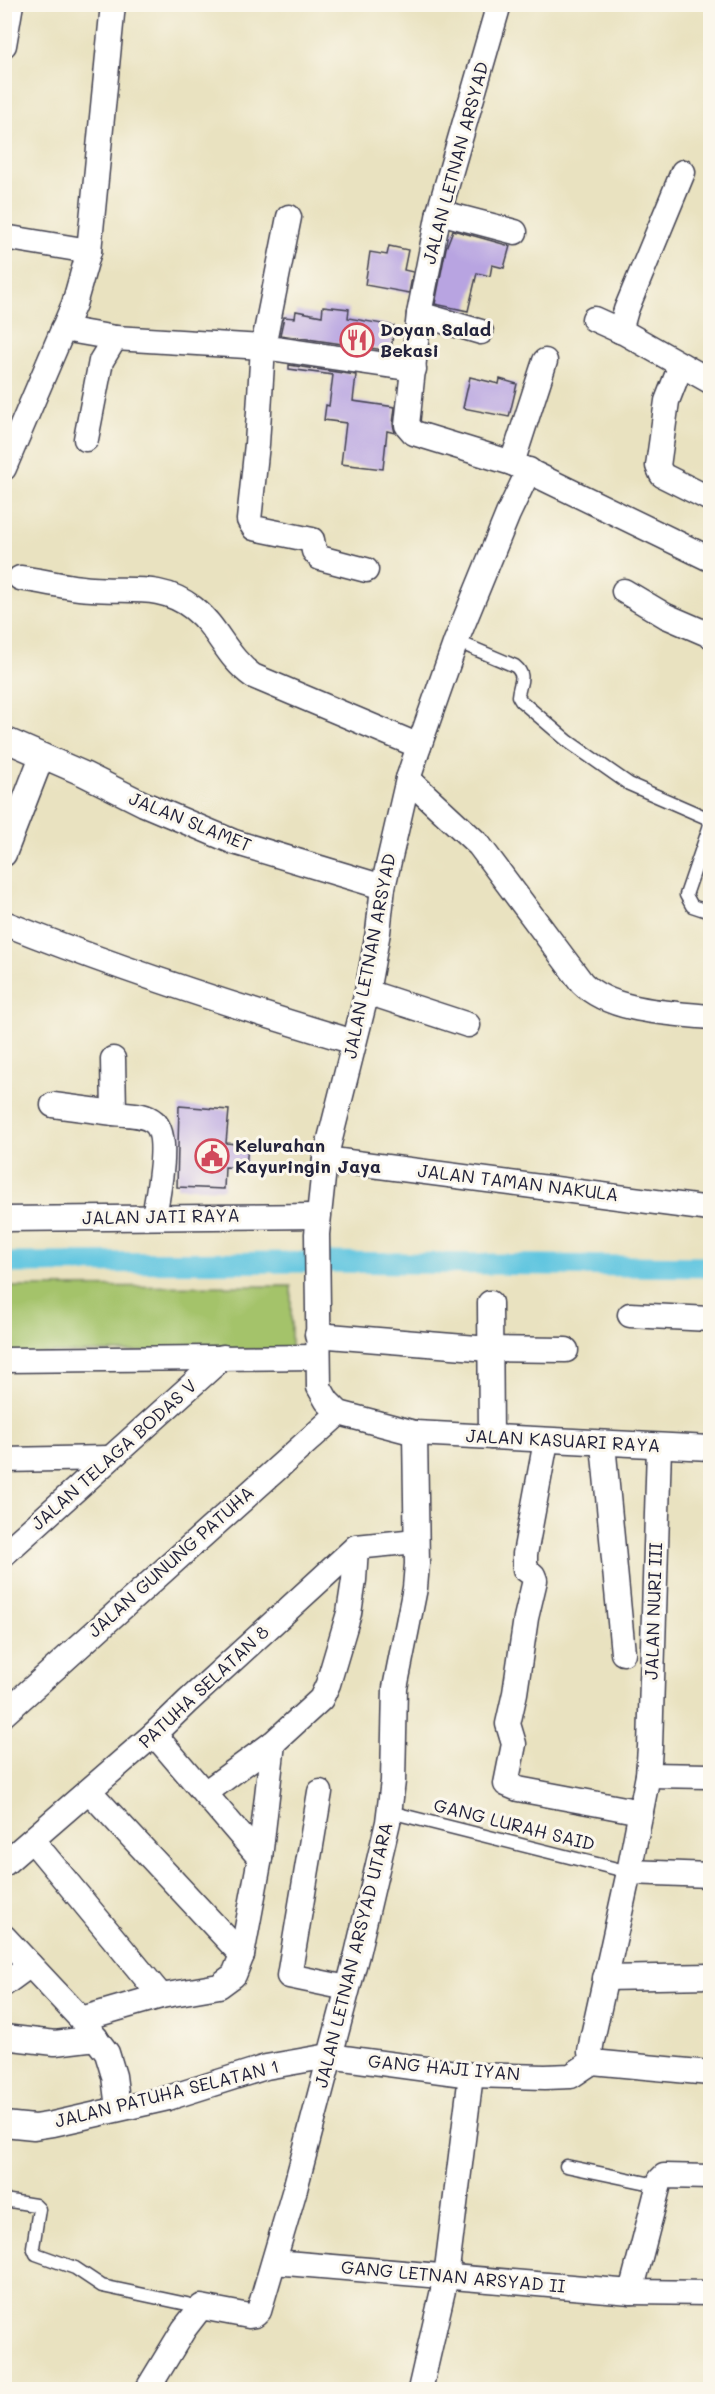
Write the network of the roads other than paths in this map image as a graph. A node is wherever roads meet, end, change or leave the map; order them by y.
1 (11, 4) edge
2 (113, 4) edge
3 (499, 4) edge
4 (4, 45) edge
5 (683, 172) dead end
6 (439, 212) junction
7 (289, 217) dead end
8 (515, 232) dead end
9 (4, 237) edge
10 (89, 251) junction
11 (419, 314) junction
12 (594, 319) dead end
13 (72, 330) junction
14 (620, 331) junction
15 (481, 332) dead end
16 (115, 338) junction
17 (262, 347) junction
18 (545, 361) dead end
19 (681, 365) junction
20 (414, 369) junction
21 (709, 376) edge
22 (86, 439) dead end
23 (520, 466) junction
24 (4, 468) edge
25 (711, 499) edge
26 (711, 559) edge
27 (366, 570) dead end
28 (20, 578) dead end
29 (624, 591) dead end
30 (711, 635) edge
31 (456, 641) junction
32 (4, 739) edge
33 (419, 746) junction
34 (42, 756) junction
35 (408, 780) junction
36 (4, 854) edge
37 (383, 887) junction
38 (711, 912) edge
39 (4, 923) edge
40 (367, 992) junction
41 (711, 1017) edge
42 (468, 1025) dead end
43 (354, 1042) junction
44 (113, 1059) dead end
45 (53, 1105) dead end
46 (114, 1113) junction
47 (325, 1159) junction
48 (711, 1209) edge
49 (154, 1217) junction
50 (4, 1219) edge
51 (318, 1225) junction
52 (490, 1303) dead end
53 (630, 1315) dead end
54 (711, 1319) edge
55 (317, 1346) junction
56 (489, 1350) junction
57 (566, 1350) dead end
58 (223, 1357) junction
59 (4, 1360) edge
60 (339, 1413) junction
61 (415, 1433) junction
62 (491, 1437) junction
63 (546, 1441) junction
64 (603, 1444) junction
65 (659, 1447) junction
66 (711, 1448) edge
67 (109, 1458) junction
68 (4, 1460) edge
69 (416, 1541) junction
70 (356, 1547) junction
71 (4, 1554) edge
72 (623, 1653) dead end
73 (4, 1714) edge
74 (154, 1734) junction
75 (273, 1743) junction
76 (648, 1775) junction
77 (711, 1776) edge
78 (89, 1791) junction
79 (320, 1792) dead end
80 (205, 1793) junction
81 (390, 1812) junction
82 (641, 1812) junction
83 (33, 1840) junction
84 (260, 1858) junction
85 (4, 1864) edge
86 (629, 1872) junction
87 (711, 1875) edge
88 (4, 1937) edge
89 (242, 1955) junction
90 (30, 1965) junction
91 (711, 1976) edge
92 (605, 1978) junction
93 (4, 1984) edge
94 (347, 1988) junction
95 (161, 1996) junction
96 (89, 2029) junction
97 (4, 2037) edge
98 (329, 2056) junction
99 (592, 2062) junction
100 (711, 2073) edge
101 (471, 2074) junction
102 (118, 2108) junction
103 (4, 2124) edge
104 (566, 2166) dead end
105 (711, 2177) edge
106 (657, 2185) junction
107 (4, 2200) edge
108 (274, 2262) junction
109 (446, 2277) junction
110 (631, 2292) junction
111 (711, 2293) edge
112 (201, 2307) junction
113 (147, 2390) edge
114 (420, 2390) edge

1 - 4 street
2 - 10 street
3 - 6 street, JALAN LETNAN ARSYAD
5 - 14 street
6 - 8 street
6 - 11 street, JALAN LETNAN ARSYAD
7 - 17 street
9 - 10 street
10 - 13 street
11 - 15 street
11 - 20 street, JALAN LETNAN ARSYAD
12 - 14 street
13 - 16 street
13 - 24 street
14 - 19 street
16 - 17 street
16 - 22 street
17 - 20 street
17 - 27 street
18 - 23 street
19 - 21 street
19 - 25 street
20 - 23 street, JALAN LETNAN ARSYAD
23 - 26 street
23 - 31 street, JALAN LETNAN ARSYAD
28 - 33 street
29 - 30 street
31 - 33 street, JALAN LETNAN ARSYAD
31 - 38 lane
32 - 34 street, JALAN SLAMET
33 - 35 street, JALAN LETNAN ARSYAD
34 - 36 street
34 - 37 street, JALAN SLAMET
35 - 37 street, JALAN LETNAN ARSYAD
35 - 41 street
37 - 40 street, JALAN LETNAN ARSYAD
39 - 43 street
40 - 42 street
40 - 43 street, JALAN LETNAN ARSYAD
43 - 47 street, JALAN LETNAN ARSYAD
44 - 46 street
45 - 46 street
46 - 49 street
47 - 48 street, JALAN TAMAN NAKULA
47 - 51 street, JALAN LETNAN ARSYAD
49 - 50 street, JALAN JATI RAYA
49 - 51 street, JALAN JATI RAYA
51 - 55 street, JALAN LETNAN ARSYAD
52 - 56 street
53 - 54 street
55 - 56 street
55 - 58 street
55 - 60 street, JALAN LETNAN ARSYAD
56 - 57 street
56 - 62 street
58 - 59 street
58 - 67 street, JALAN TELAGA BODAS V
60 - 61 street
60 - 73 street, JALAN GUNUNG PATUHA
61 - 62 street, JALAN KASUARI RAYA
61 - 69 street, JALAN LETNAN ARSYAD UTARA
62 - 63 street, JALAN KASUARI RAYA
63 - 64 street, JALAN KASUARI RAYA
63 - 82 street
64 - 65 street, JALAN KASUARI RAYA
64 - 72 street
65 - 66 street, JALAN KASUARI RAYA
65 - 76 street, JALAN NURI III
67 - 68 street
67 - 71 street, JALAN TELAGA BODAS V
69 - 70 street
69 - 81 street, JALAN LETNAN ARSYAD UTARA
70 - 74 street, PATUHA SELATAN 8
70 - 75 street
74 - 78 street, PATUHA SELATAN 8
74 - 80 street
75 - 80 street
75 - 84 street
76 - 77 street
76 - 82 street, JALAN NURI III
78 - 83 street, PATUHA SELATAN 8
78 - 89 street
79 - 94 street
80 - 84 street
81 - 86 lane, GANG LURAH SAID
81 - 94 street, JALAN LETNAN ARSYAD UTARA
82 - 86 street, JALAN NURI III
83 - 85 street, PATUHA SELATAN 8
83 - 95 street
84 - 89 street
86 - 87 street
86 - 92 street, JALAN NURI III
88 - 90 street
89 - 95 street
90 - 93 street
90 - 96 street
91 - 92 street
92 - 99 street, JALAN NURI III
94 - 98 street, JALAN LETNAN ARSYAD UTARA
95 - 96 street
96 - 97 street
96 - 102 street
98 - 101 street, GANG HAJI IYAN
98 - 102 street, JALAN PATUHA SELATAN 1
98 - 108 street, JALAN LETNAN ARSYAD UTARA
99 - 100 street
99 - 101 street, GANG HAJI IYAN
101 - 109 street
102 - 103 street, JALAN PATUHA SELATAN 1
104 - 106 lane
105 - 106 street
106 - 110 street
107 - 112 lane
108 - 109 street, GANG LETNAN ARSYAD II
108 - 112 street, JALAN LETNAN ARSYAD UTARA
109 - 110 street, GANG LETNAN ARSYAD II
109 - 114 street
110 - 111 street, GANG LETNAN ARSYAD II
112 - 113 street

